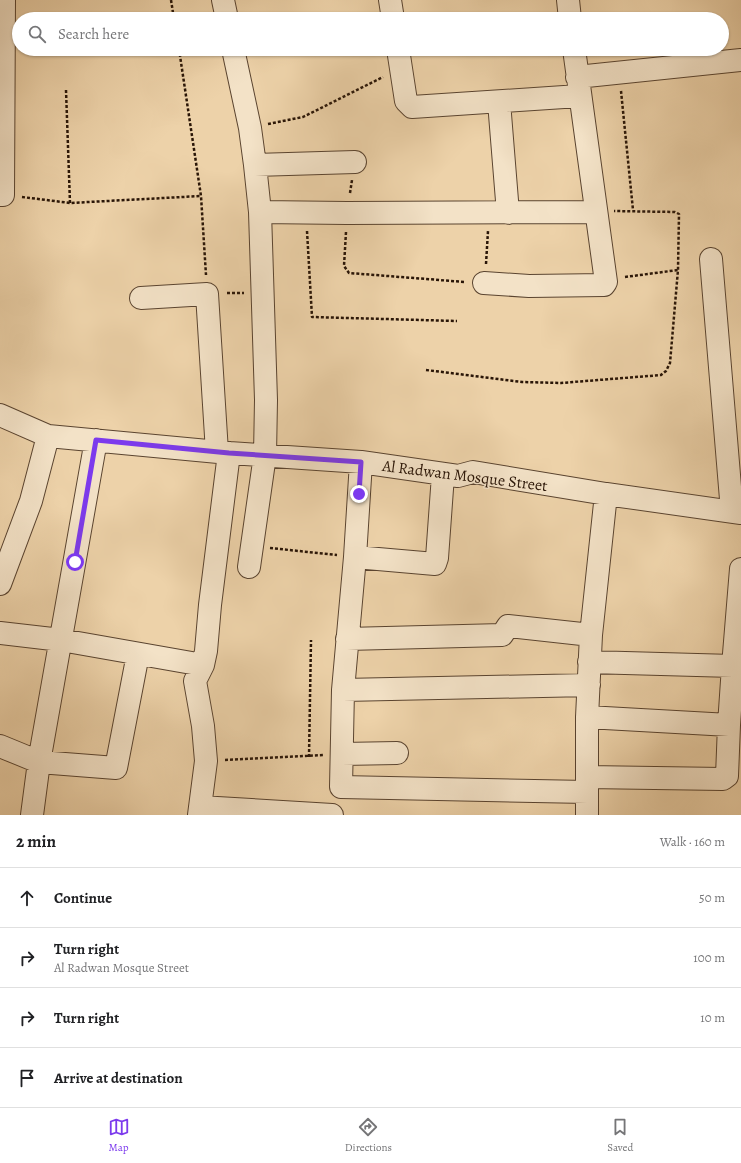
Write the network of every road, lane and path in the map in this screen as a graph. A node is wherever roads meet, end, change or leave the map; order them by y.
1 (4, 0) edge
2 (171, 0) edge
3 (223, 0) edge
4 (390, 0) edge
5 (568, 0) edge
6 (173, 12) edge
7 (226, 12) edge
8 (392, 12) edge
9 (569, 12) edge
10 (180, 56) edge
11 (235, 56) edge
12 (575, 56) edge
13 (399, 58) edge
14 (741, 60) edge
15 (619, 73) junction
16 (578, 87) junction
17 (66, 90) dead end
18 (499, 102) junction
19 (250, 128) junction
20 (355, 162) joint
21 (255, 165) junction
22 (1, 195) edge
23 (201, 196) junction
24 (70, 203) junction
25 (260, 212) junction
26 (596, 212) junction
27 (306, 213) junction
28 (347, 213) junction
29 (499, 213) junction
30 (711, 259) dead end
31 (678, 270) junction
32 (606, 279) junction
33 (484, 283) junction
34 (262, 292) junction
35 (207, 294) junction
36 (141, 298) dead end
37 (457, 320) dead end
38 (426, 370) dead end
39 (0, 415) edge
40 (48, 436) junction
41 (96, 440) junction
42 (223, 452) junction
43 (265, 455) junction
44 (361, 462) junction
45 (443, 475) junction
46 (606, 494) junction
47 (737, 512) edge
48 (250, 557) joint
49 (355, 557) junction
50 (741, 569) edge
51 (0, 584) edge
52 (0, 633) edge
53 (591, 635) junction
54 (347, 639) junction
55 (61, 640) junction
56 (311, 640) dead end
57 (138, 654) junction
58 (589, 662) junction
59 (202, 665) junction
60 (733, 666) junction
61 (589, 685) junction
62 (343, 690) junction
63 (587, 717) junction
64 (729, 725) junction
65 (0, 746) edge
66 (397, 753) dead end
67 (342, 754) junction
68 (206, 761) junction
69 (39, 762) junction
70 (587, 784) junction
71 (342, 787) junction
72 (200, 811) edge
73 (32, 815) edge
74 (332, 815) edge
75 (340, 815) edge
76 (587, 815) edge

1 - 22 street
2 - 6 path
3 - 7 street
4 - 8 street
5 - 9 street
10 - 23 path
11 - 19 street
12 - 16 street
13 - 18 street
13 - 19 path
14 - 15 street
15 - 16 street
15 - 31 path
16 - 18 street
16 - 26 street
17 - 24 path
18 - 29 street
19 - 21 street
20 - 21 street
20 - 28 path
21 - 25 street
22 - 24 path
23 - 24 path
23 - 35 path
25 - 27 street
25 - 34 street
26 - 29 street
26 - 32 street
27 - 28 street
27 - 37 path
28 - 29 street
28 - 33 path
29 - 33 path
30 - 47 street
31 - 32 path
31 - 38 path
32 - 33 street
34 - 35 path
34 - 43 street
35 - 36 street
35 - 42 street
39 - 40 street, Al Radwan Mosque Street
40 - 41 street, Al Radwan Mosque Street
40 - 51 street
41 - 42 street, Al Radwan Mosque Street
41 - 55 street
42 - 43 street, Al Radwan Mosque Street
42 - 59 street
43 - 44 street, Al Radwan Mosque Street
43 - 48 street
44 - 45 street, Al Radwan Mosque Street
44 - 49 street
45 - 46 street, Al Radwan Mosque Street
45 - 49 street
46 - 47 street, Al Radwan Mosque Street
46 - 53 street
48 - 49 path
49 - 54 street
50 - 60 street
52 - 55 street
53 - 54 street
53 - 58 street
54 - 62 street
55 - 57 street
55 - 69 street
56 - 68 path
57 - 59 street
57 - 69 street
58 - 60 street
58 - 61 street
59 - 68 street
60 - 64 street
61 - 62 street
61 - 63 street
62 - 67 street
63 - 64 street
63 - 70 street
64 - 70 street
65 - 69 street
66 - 67 street
67 - 71 street
68 - 72 street
69 - 73 street
70 - 71 street
70 - 76 street
71 - 75 street
72 - 74 street

